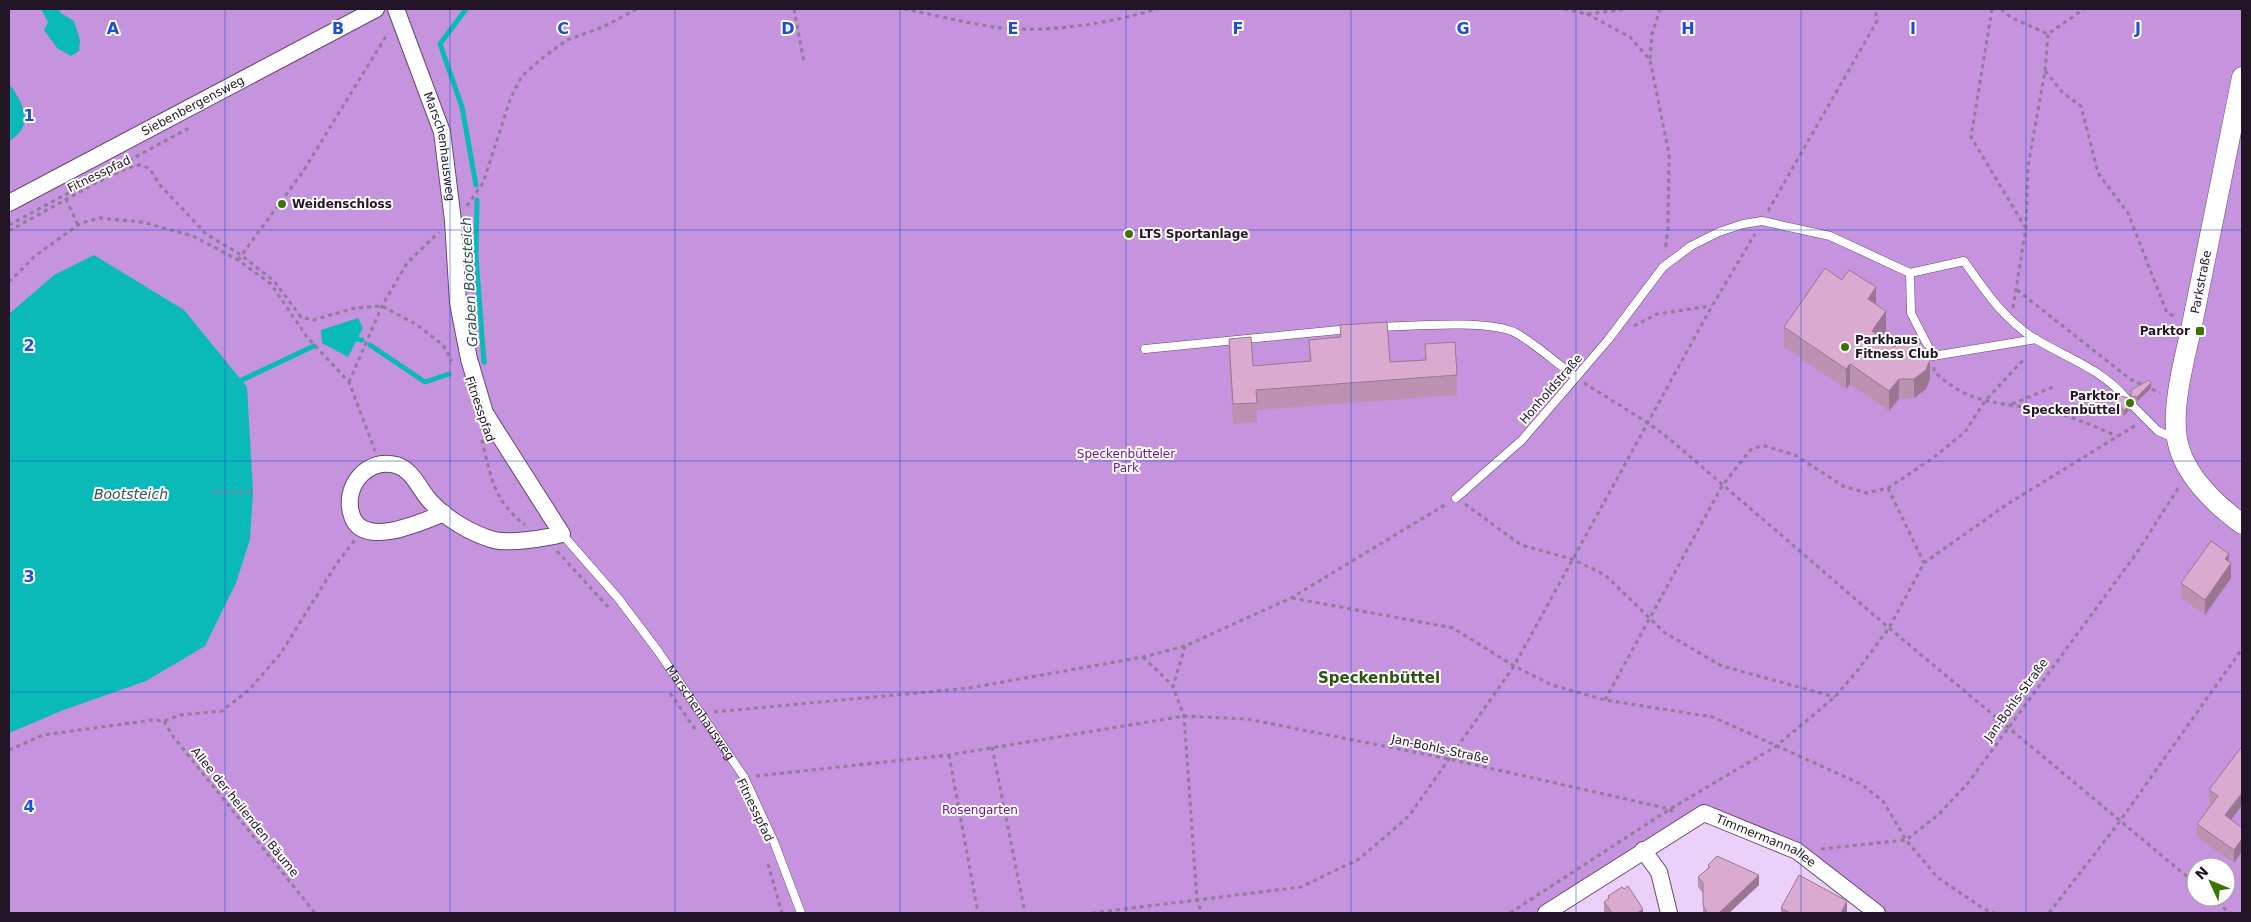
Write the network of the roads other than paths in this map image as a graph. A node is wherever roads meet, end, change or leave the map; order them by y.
1 (376, 9) edge
2 (397, 12) edge
3 (2242, 77) edge
4 (9, 203) edge
5 (1910, 273) junction
6 (1360, 328) edge
7 (1369, 328) edge
8 (2036, 339) junction
9 (1145, 349) dead end
10 (1576, 377) junction
11 (2126, 398) edge
12 (2133, 406) dead end
13 (2177, 439) junction
14 (1456, 498) road end
15 (444, 513) junction
16 (2242, 524) edge
17 (562, 534) junction
18 (1643, 850) junction
19 (801, 913) edge
20 (1546, 913) edge
21 (1669, 913) edge
22 (1877, 913) edge

1 - 4 street, Siebenbergensweg
2 - 17 street, Marschenhausweg
3 - 13 street, Parkstraße
5 - 8 lane
5 - 8 lane
5 - 10 lane, Honholdstraße
6 - 9 lane
7 - 10 lane
8 - 11 lane
10 - 14 lane, Honholdstraße
12 - 13 lane
13 - 16 street, Parkstraße
15 - 15 street
15 - 17 street
17 - 19 lane, Marschenhausweg
18 - 20 street, Timmermannallee
18 - 21 street
18 - 22 street, Timmermannallee

